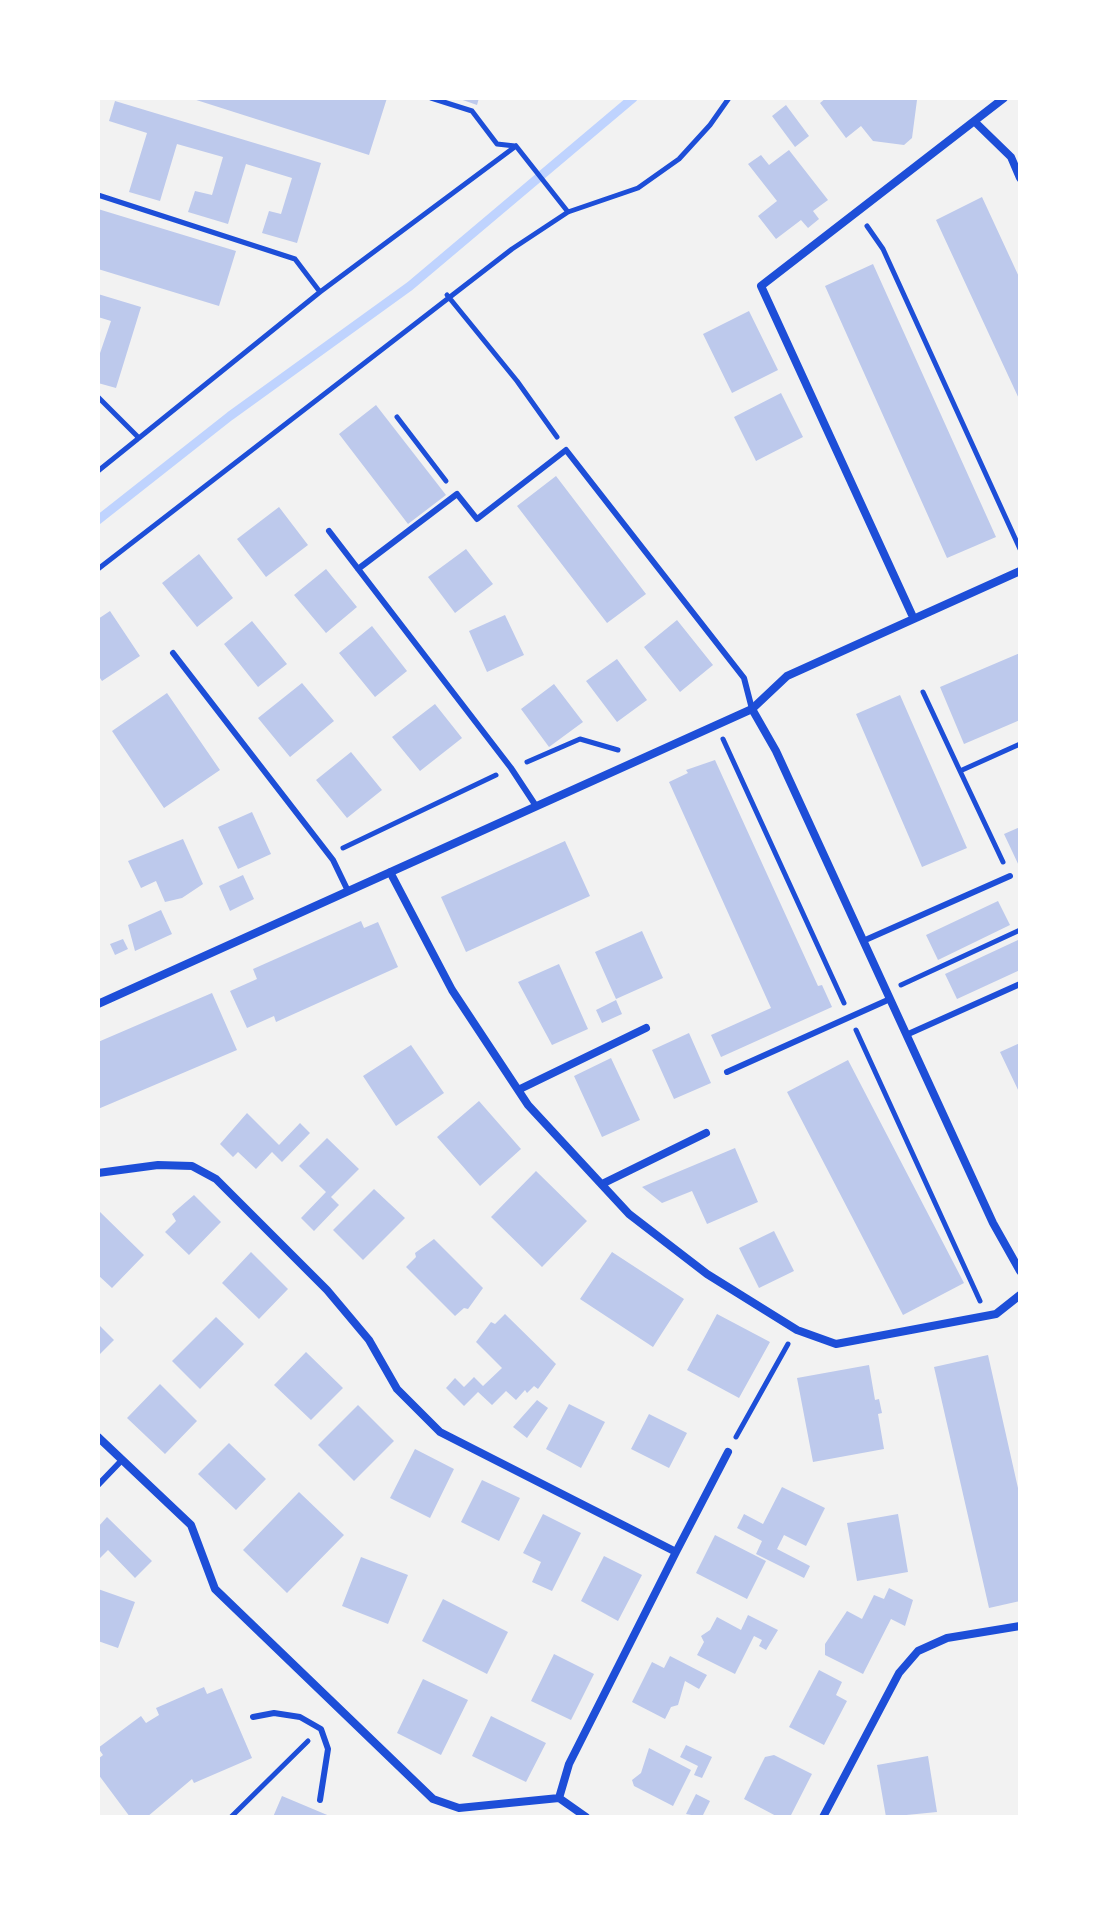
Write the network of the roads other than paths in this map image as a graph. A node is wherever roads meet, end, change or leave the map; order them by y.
1 (1004, 98) edge
2 (975, 122) junction
3 (1020, 178) edge
4 (329, 531) dead end
5 (358, 569) junction
6 (1020, 571) edge
7 (913, 617) junction
8 (173, 653) dead end
9 (752, 709) junction
10 (536, 806) junction
11 (390, 872) junction
12 (1010, 876) road end
13 (348, 891) junction
14 (863, 941) junction
15 (1020, 984) edge
16 (888, 995) junction
17 (98, 1004) edge
18 (646, 1028) dead end
19 (906, 1035) junction
20 (727, 1072) dead end
21 (518, 1090) junction
22 (706, 1133) dead end
23 (98, 1173) edge
24 (602, 1184) junction
25 (1020, 1271) edge
26 (1020, 1295) edge
27 (98, 1437) edge
28 (728, 1452) road end
29 (122, 1460) junction
30 (98, 1485) edge
31 (676, 1552) junction
32 (1020, 1626) edge
33 (253, 1717) dead end
34 (559, 1798) junction
35 (320, 1800) dead end
36 (586, 1817) edge
37 (823, 1817) edge

1 - 2 street
2 - 3 street
2 - 7 street
4 - 5 lane
5 - 9 lane
5 - 10 lane
6 - 7 street
7 - 9 street
8 - 13 lane
9 - 10 street
9 - 14 street
10 - 11 street
11 - 13 street
11 - 21 street
12 - 14 lane
13 - 17 street
14 - 16 street
15 - 19 lane
16 - 19 street
16 - 20 lane
18 - 21 street
19 - 25 street
21 - 24 street
22 - 24 street
23 - 31 street
24 - 26 street
27 - 29 street
28 - 31 street
29 - 30 lane
29 - 34 street
31 - 34 street
32 - 37 street
33 - 35 lane
34 - 36 street

